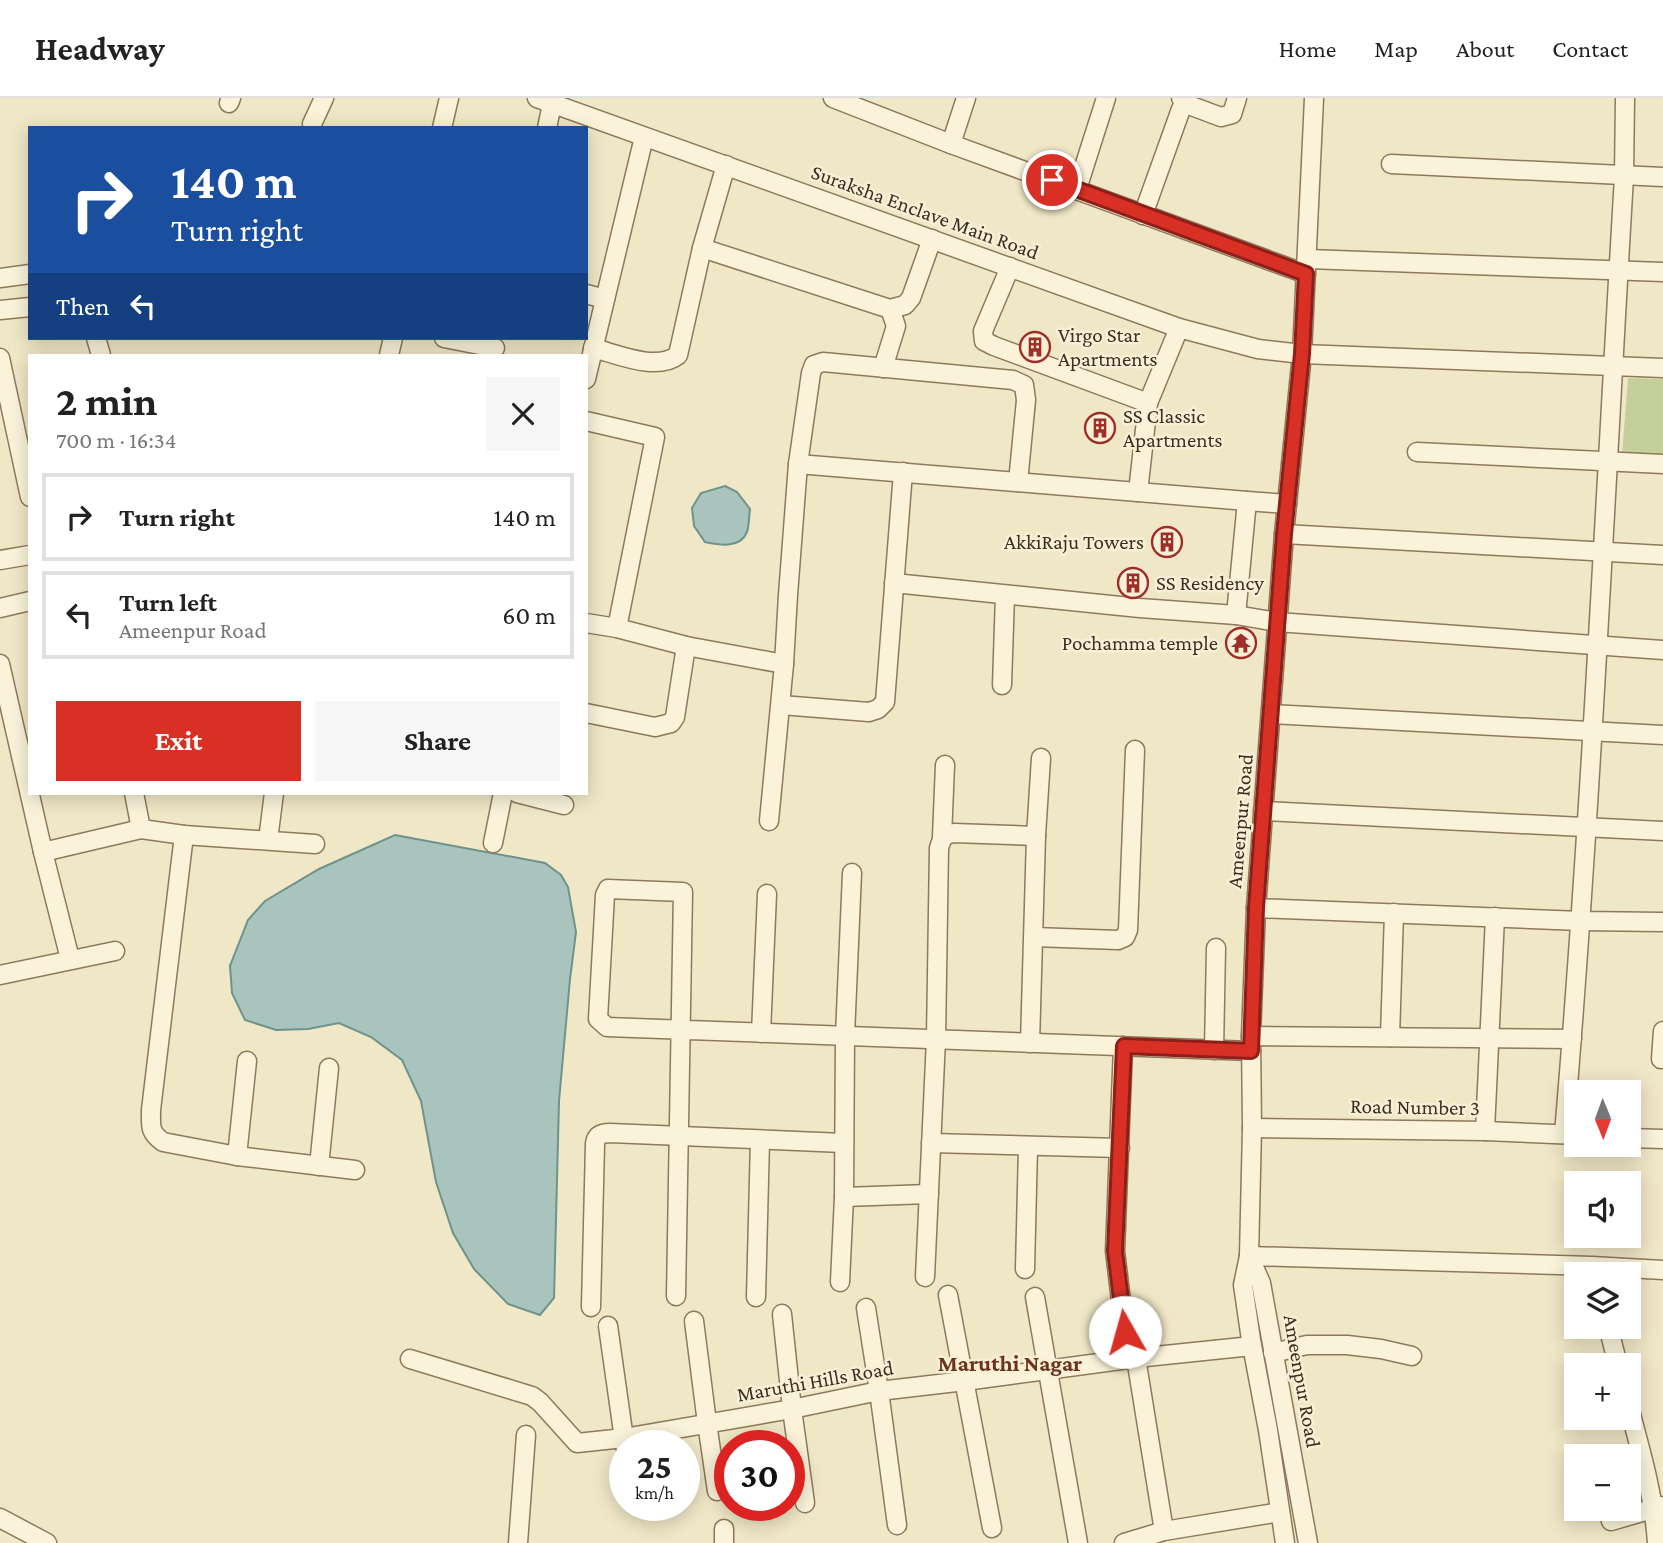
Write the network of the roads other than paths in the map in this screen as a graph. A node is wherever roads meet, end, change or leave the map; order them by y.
1 (324, 98) edge
2 (449, 98) edge
3 (834, 98) edge
4 (966, 98) edge
5 (1106, 98) edge
6 (1237, 98) edge
7 (1314, 98) edge
8 (1625, 98) edge
9 (545, 101) edge
10 (1181, 104) edge
11 (312, 124) dead end
12 (442, 126) edge
13 (547, 126) edge
14 (644, 137) junction
15 (951, 144) junction
16 (1391, 164) dead end
17 (726, 165) junction
18 (1624, 177) junction
19 (1663, 177) edge
20 (1077, 189) junction
21 (1143, 215) junction
22 (932, 239) junction
23 (702, 247) junction
24 (1010, 267) junction
25 (1307, 267) junction
26 (1619, 270) junction
27 (1663, 272) edge
28 (28, 274) edge
29 (0, 278) edge
30 (588, 295) edge
31 (605, 299) junction
32 (28, 307) edge
33 (890, 309) junction
34 (0, 310) edge
35 (1180, 328) junction
36 (455, 340) edge
37 (495, 347) edge
38 (593, 348) junction
39 (1302, 354) junction
40 (0, 358) edge
41 (1613, 365) junction
42 (883, 368) junction
43 (1663, 368) edge
44 (588, 370) edge
45 (1149, 403) junction
46 (588, 421) edge
47 (1417, 452) dead end
48 (1608, 461) junction
49 (798, 464) junction
50 (1663, 464) edge
51 (903, 472) junction
52 (1018, 482) junction
53 (28, 488) edge
54 (1138, 492) junction
55 (1247, 502) junction
56 (1287, 505) junction
57 (1284, 534) junction
58 (1602, 552) junction
59 (28, 555) edge
60 (1663, 555) edge
61 (0, 561) edge
62 (894, 583) junction
63 (1005, 595) junction
64 (28, 601) edge
65 (0, 608) edge
66 (1236, 615) junction
67 (1277, 622) junction
68 (588, 623) edge
69 (617, 628) junction
70 (1597, 645) junction
71 (686, 646) junction
72 (1663, 650) edge
73 (0, 664) edge
74 (785, 664) junction
75 (1002, 685) dead end
76 (781, 705) junction
77 (588, 713) edge
78 (1271, 713) junction
79 (1593, 732) junction
80 (1663, 734) edge
81 (1135, 750) dead end
82 (1041, 758) dead end
83 (945, 765) dead end
84 (28, 786) edge
85 (30, 795) edge
86 (134, 795) edge
87 (274, 795) edge
88 (503, 795) edge
89 (525, 795) edge
90 (564, 805) dead end
91 (1263, 811) junction
92 (769, 821) dead end
93 (1586, 827) junction
94 (141, 829) junction
95 (1663, 831) edge
96 (184, 835) junction
97 (1036, 836) junction
98 (942, 837) junction
99 (268, 840) junction
100 (494, 843) dead end
101 (315, 844) dead end
102 (43, 852) junction
103 (852, 873) dead end
104 (767, 894) dead end
105 (1256, 908) junction
106 (1394, 914) junction
107 (1495, 917) junction
108 (1581, 921) junction
109 (1663, 922) edge
110 (1034, 937) junction
111 (1216, 948) dead end
112 (115, 951) dead end
113 (70, 959) junction
114 (0, 975) edge
115 (681, 1030) junction
116 (1663, 1031) edge
117 (761, 1033) junction
118 (845, 1036) junction
119 (1390, 1037) junction
120 (1490, 1038) junction
121 (936, 1039) junction
122 (1572, 1039) junction
123 (1030, 1043) junction
124 (1251, 1044) junction
125 (1124, 1046) junction
126 (1214, 1050) junction
127 (1661, 1059) dead end
128 (247, 1061) dead end
129 (329, 1068) dead end
130 (1572, 1080) edge
131 (1252, 1128) junction
132 (1486, 1131) junction
133 (1564, 1134) edge
134 (680, 1136) junction
135 (1642, 1138) edge
136 (1663, 1139) edge
137 (760, 1140) junction
138 (843, 1143) junction
139 (931, 1143) junction
140 (1028, 1147) junction
141 (1120, 1148) junction
142 (237, 1156) junction
143 (319, 1166) junction
144 (355, 1170) dead end
145 (929, 1195) junction
146 (844, 1197) junction
147 (1249, 1256) junction
148 (1026, 1269) dead end
149 (1564, 1269) edge
150 (1641, 1270) edge
151 (1663, 1270) edge
152 (925, 1277) dead end
153 (839, 1282) dead end
154 (948, 1295) dead end
155 (676, 1296) dead end
156 (756, 1297) dead end
157 (1035, 1297) dead end
158 (591, 1307) dead end
159 (866, 1308) dead end
160 (782, 1314) dead end
161 (694, 1321) dead end
162 (608, 1326) dead end
163 (1252, 1346) junction
164 (1273, 1353) junction
165 (1412, 1356) dead end
166 (410, 1359) dead end
167 (1132, 1359) junction
168 (1047, 1370) junction
169 (965, 1381) junction
170 (879, 1391) junction
171 (792, 1409) junction
172 (706, 1423) junction
173 (622, 1430) edge
174 (676, 1430) edge
175 (795, 1430) edge
176 (1635, 1430) edge
177 (526, 1435) dead end
178 (609, 1442) edge
179 (714, 1472) edge
180 (1658, 1507) edge
181 (1280, 1512) junction
182 (1641, 1512) edge
183 (0, 1518) edge
184 (897, 1525) dead end
185 (992, 1528) dead end
186 (1164, 1531) junction
187 (47, 1543) edge
188 (518, 1543) edge
189 (1078, 1543) edge
190 (1124, 1543) edge
191 (1285, 1543) edge
192 (1308, 1543) edge
193 (1657, 1543) edge

1 - 11 street
2 - 12 street
3 - 15 street
4 - 15 street
5 - 20 street
6 - 10 street
7 - 25 street, Ameenpur Road
8 - 18 street
9 - 13 street
9 - 14 street, Suraksha Enclave Main Road
10 - 21 street
14 - 17 street, Suraksha Enclave Main Road
14 - 31 street
15 - 20 street
16 - 18 street
17 - 22 street, Suraksha Enclave Main Road
17 - 23 street
18 - 19 street
18 - 26 street
20 - 21 street
21 - 25 street
22 - 24 street, Suraksha Enclave Main Road
22 - 33 street
23 - 33 street
23 - 38 street
24 - 35 street, Suraksha Enclave Main Road
24 - 45 street
25 - 26 street
25 - 39 street, Ameenpur Road
26 - 27 street
26 - 41 street
28 - 29 street
30 - 31 street
31 - 38 street
32 - 34 street
33 - 42 street
35 - 39 street, Suraksha Enclave Main Road
35 - 45 street
36 - 37 street
38 - 44 street
39 - 41 street, Suraksha Enclave Main Road
39 - 56 street, Ameenpur Road
40 - 53 street
41 - 43 street, Suraksha Enclave Main Road
41 - 48 street
42 - 49 street
42 - 52 street
45 - 54 street
46 - 69 street
47 - 48 street
48 - 50 street
48 - 58 street
49 - 51 street
49 - 74 street
51 - 52 street
51 - 62 street
52 - 54 street
54 - 55 street
55 - 56 street
55 - 66 street
56 - 57 street, Ameenpur Road
57 - 58 street
57 - 67 street, Ameenpur Road
58 - 60 street
58 - 70 street
59 - 61 street
62 - 63 street
62 - 76 street
63 - 66 street
63 - 75 street
64 - 65 street
66 - 67 street
67 - 70 street
67 - 78 street, Ameenpur Road
68 - 69 street
69 - 71 street
70 - 72 street
70 - 79 street
71 - 74 street
71 - 77 street
73 - 84 street
74 - 76 street
76 - 92 street
78 - 79 street
78 - 91 street, Ameenpur Road
79 - 80 street
79 - 93 street
81 - 110 street
82 - 97 street
83 - 98 street
85 - 102 street
86 - 94 street
87 - 99 street
88 - 100 street
89 - 90 street
91 - 93 street
91 - 105 street, Ameenpur Road
93 - 95 street
93 - 108 street
94 - 96 street
94 - 102 street
96 - 99 street
96 - 142 street
97 - 98 street
97 - 110 street
98 - 121 street
99 - 101 street
102 - 113 street
103 - 118 street
104 - 117 street
105 - 106 street
105 - 124 street, Ameenpur Road
106 - 107 street
106 - 119 street
107 - 108 street
107 - 120 street
108 - 109 street
108 - 122 street
110 - 123 street
111 - 126 street
112 - 113 street
113 - 114 street
115 - 115 street
115 - 117 street
115 - 134 street
116 - 127 street
117 - 118 street
118 - 121 street
118 - 138 street
119 - 120 street
119 - 124 street
120 - 122 street
120 - 132 street
121 - 123 street
121 - 139 street
122 - 130 street
123 - 125 street
124 - 126 street
124 - 131 street, Ameenpur Road
125 - 126 street
125 - 141 street
128 - 142 street
129 - 143 street
131 - 132 street, Road Number 3
131 - 147 street, Ameenpur Road
132 - 133 street, Road Number 3
134 - 137 street
134 - 155 street
134 - 158 street
135 - 136 street
137 - 138 street
137 - 156 street
138 - 146 street
139 - 140 street
139 - 145 street
140 - 141 street
140 - 148 street
141 - 167 street
142 - 143 street
143 - 144 street
145 - 146 street
145 - 152 street
146 - 153 street
147 - 149 street
147 - 163 street
147 - 164 street, Ameenpur Road
150 - 151 street
154 - 169 street
157 - 168 street
159 - 170 street
160 - 171 street
161 - 172 street
162 - 173 street
163 - 167 street, Maruthi Hills Road
163 - 181 street
164 - 165 street
164 - 192 street, Ameenpur Road
166 - 178 street, Maruthi Hills Road
167 - 168 street, Maruthi Hills Road
167 - 186 street
168 - 169 street, Maruthi Hills Road
168 - 189 street
169 - 170 street, Maruthi Hills Road
169 - 185 street
170 - 171 street, Maruthi Hills Road
170 - 184 street
171 - 172 street, Maruthi Hills Road
171 - 175 street
172 - 174 street, Maruthi Hills Road
172 - 179 street
176 - 180 street
177 - 188 street
180 - 182 street
180 - 193 street
181 - 186 street
181 - 191 street
183 - 187 street
186 - 190 street

